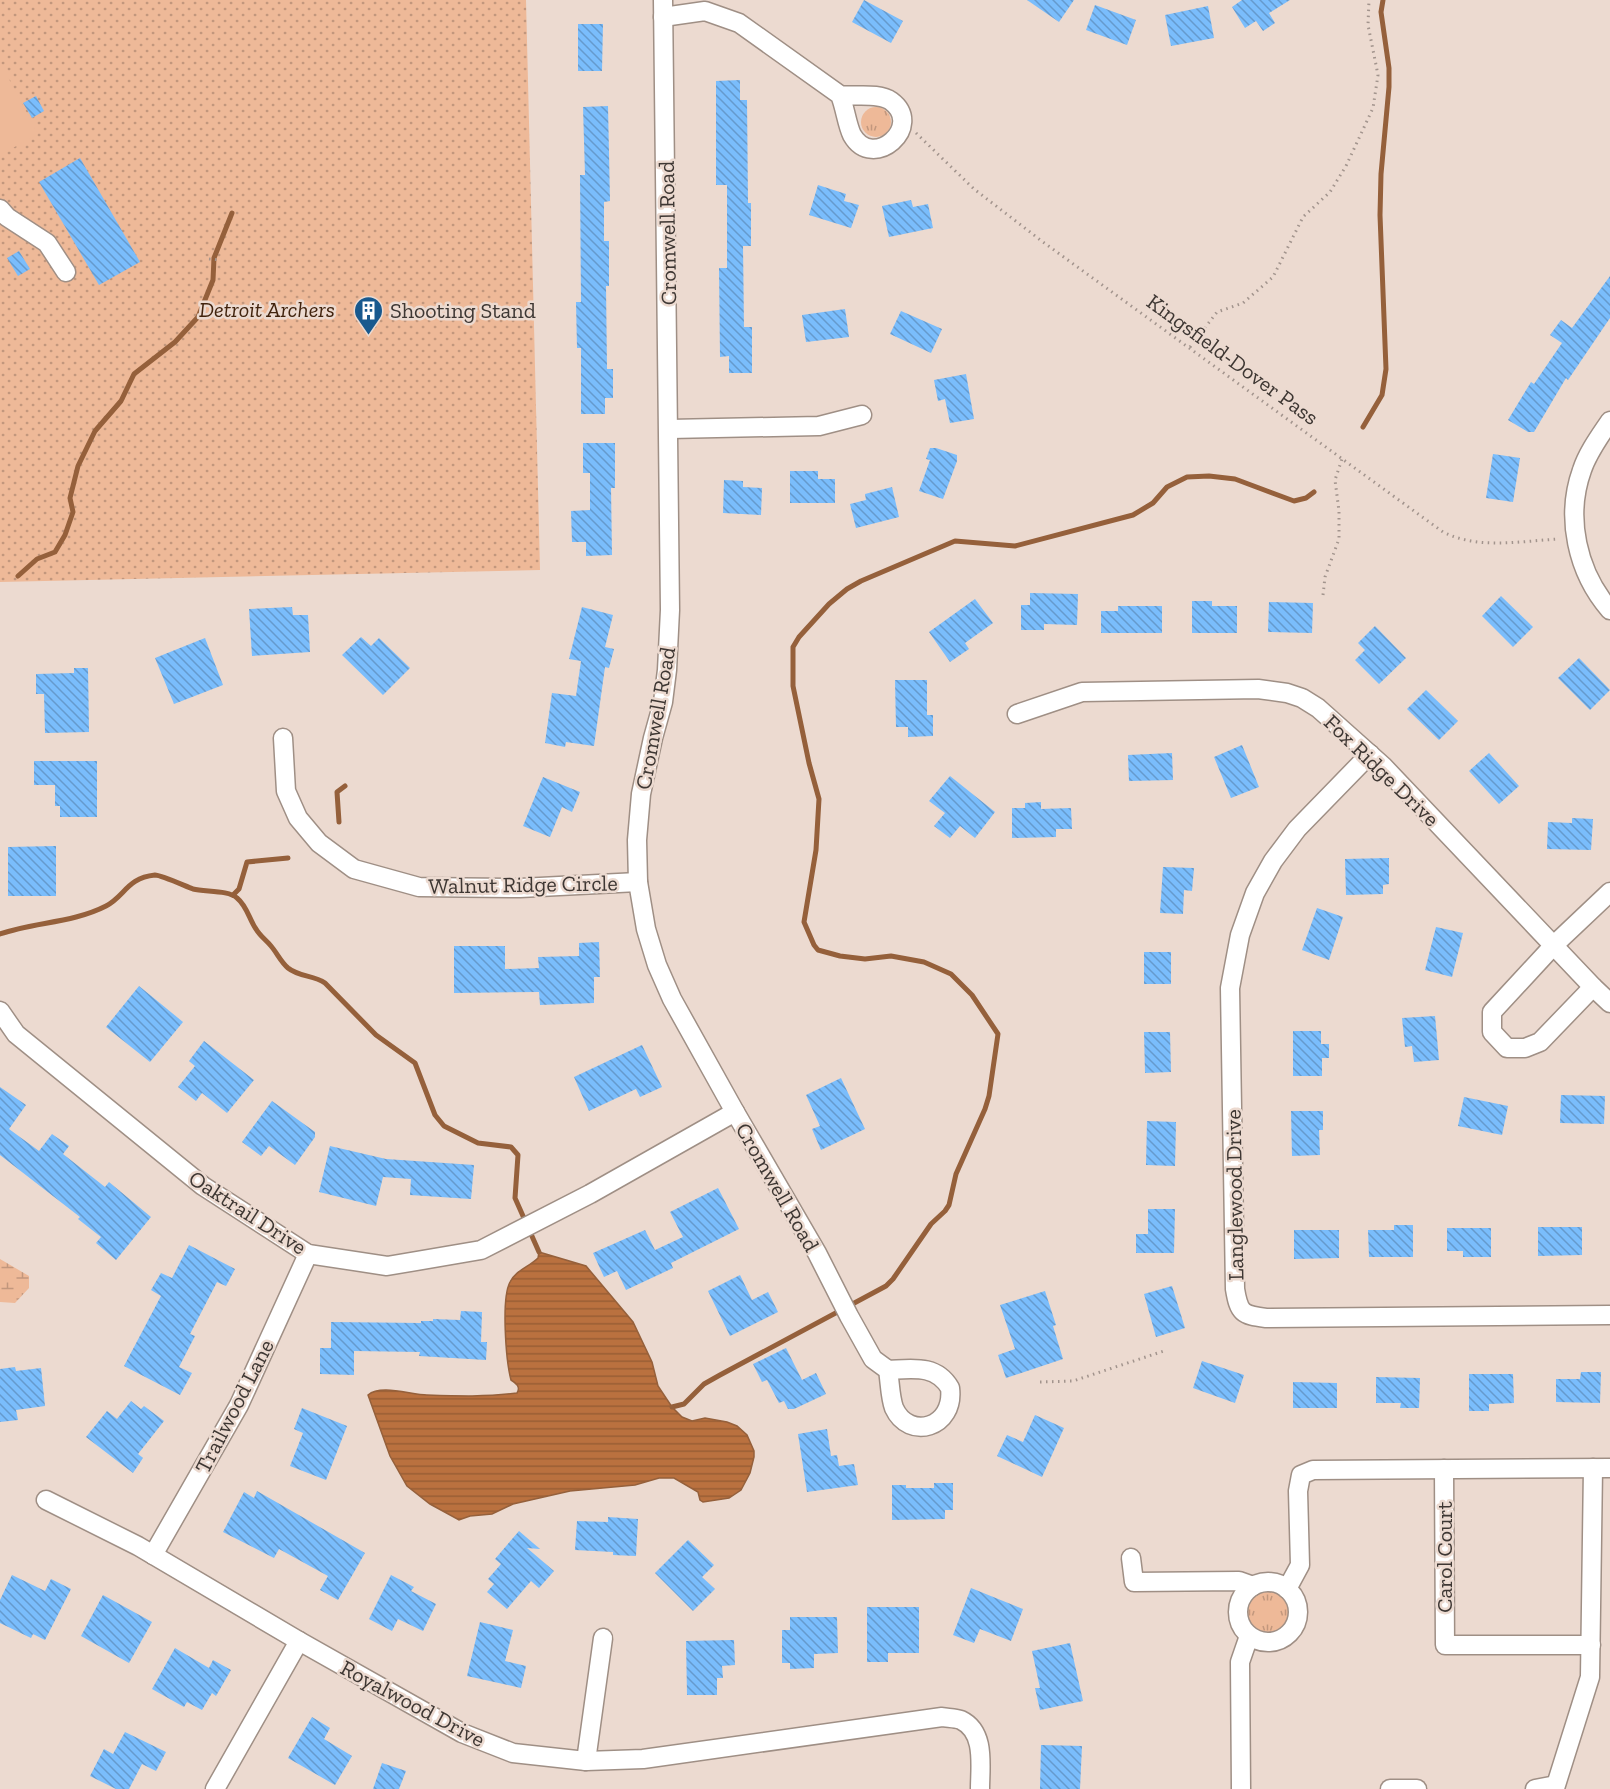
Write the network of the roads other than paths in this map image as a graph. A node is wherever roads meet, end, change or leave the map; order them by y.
1 (663, 9) edge
2 (840, 95) junction
3 (0, 209) edge
4 (66, 273) dead end
5 (862, 416) dead end
6 (1610, 421) edge
7 (670, 429) junction
8 (1610, 610) edge
9 (1017, 714) dead end
10 (283, 738) dead end
11 (1370, 754) junction
12 (638, 882) junction
13 (1610, 892) edge
14 (1554, 945) junction
15 (1593, 987) junction
16 (1610, 1003) edge
17 (0, 1011) edge
18 (735, 1112) junction
19 (308, 1254) junction
20 (1610, 1315) edge
21 (888, 1370) dead end
22 (1602, 1468) edge
23 (1444, 1469) junction
24 (46, 1500) dead end
25 (153, 1555) junction
26 (1131, 1558) dead end
27 (1253, 1586) junction
28 (1287, 1589) junction
29 (1249, 1636) junction
30 (603, 1638) dead end
31 (299, 1641) junction
32 (1591, 1644) junction
33 (586, 1761) junction
34 (215, 1789) edge
35 (980, 1789) edge
36 (1241, 1789) edge
37 (1390, 1789) edge
38 (1417, 1789) edge
39 (1535, 1789) edge

1 - 2 street
1 - 7 street, Cromwell Road
2 - 2 street
3 - 4 street
5 - 7 street
6 - 8 street
7 - 12 street, Cromwell Road
9 - 11 street, Fox Ridge Drive
10 - 12 street, Walnut Ridge Circle
11 - 14 street, Fox Ridge Drive
11 - 20 street, Langlewood Drive
12 - 18 street, Cromwell Road
13 - 14 street
14 - 15 street, Fox Ridge Drive
14 - 15 street
15 - 16 street, Fox Ridge Drive
17 - 19 street, Oaktrail Drive
18 - 19 street, Oaktrail Drive
18 - 21 street, Cromwell Road
19 - 25 street, Trailwood Lane
22 - 23 street
22 - 32 street
23 - 28 street
23 - 32 street, Carol Court
24 - 25 street, Royalwood Drive
25 - 31 street, Royalwood Drive
26 - 27 street
27 - 28 street
27 - 29 street
28 - 29 street
29 - 36 street
30 - 33 street
31 - 33 street, Royalwood Drive
31 - 34 street
32 - 39 street
33 - 35 street, Royalwood Drive
37 - 38 street

